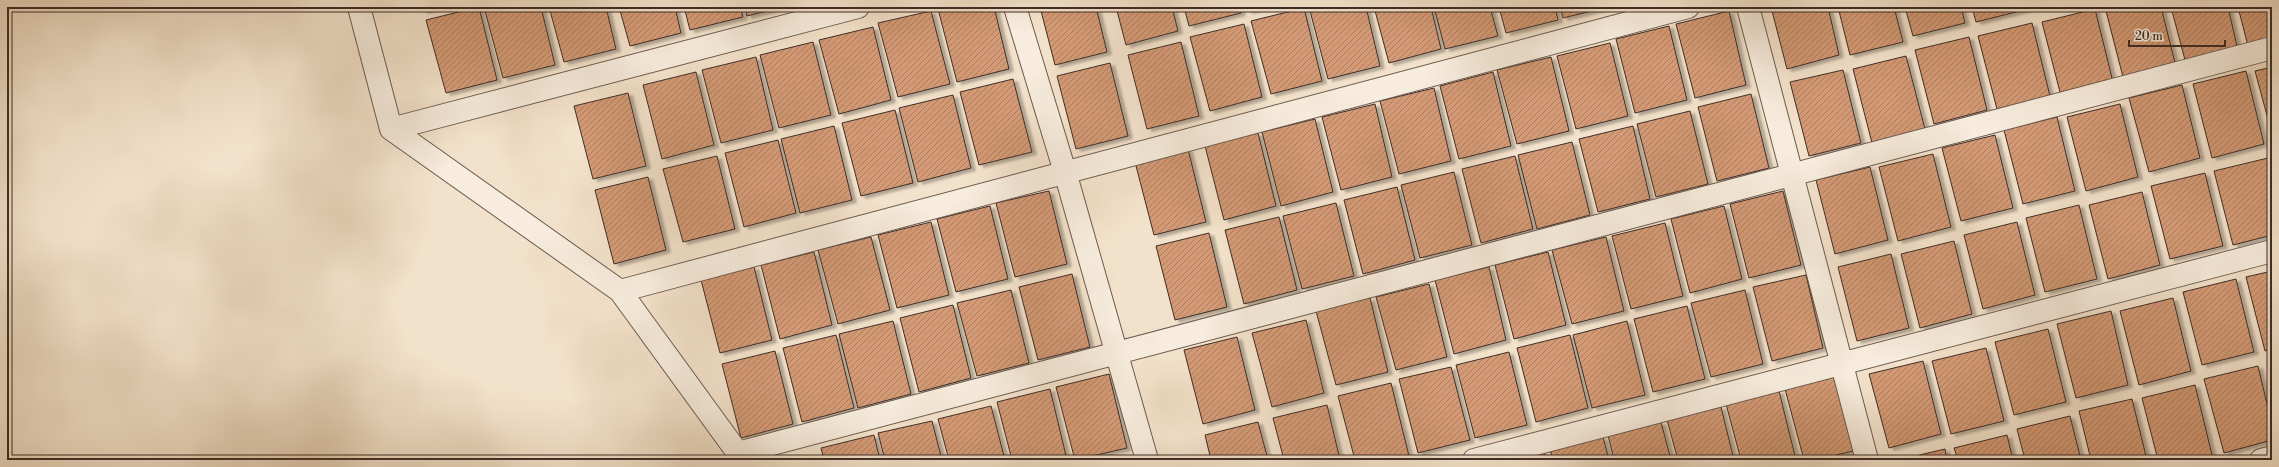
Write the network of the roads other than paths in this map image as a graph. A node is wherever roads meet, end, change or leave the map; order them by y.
1 (359, 7) edge
2 (858, 7) edge
3 (1015, 7) edge
4 (1688, 7) edge
5 (1748, 7) edge
6 (2272, 48) edge
7 (391, 129) junction
8 (1065, 172) junction
9 (1793, 174) junction
10 (2272, 251) edge
11 (620, 291) junction
12 (1115, 354) junction
13 (1842, 364) junction
14 (740, 457) edge
15 (2272, 457) edge
16 (1147, 460) edge
17 (1474, 460) edge
18 (1867, 460) edge
19 (2261, 460) edge

1 - 7 street
2 - 7 street
3 - 8 street
4 - 8 street
5 - 9 street
6 - 9 street
7 - 11 street
8 - 11 street
8 - 12 street
9 - 12 street
9 - 13 street
10 - 13 street
11 - 14 street
12 - 14 street
12 - 16 street
13 - 17 street
13 - 18 street
15 - 19 street

